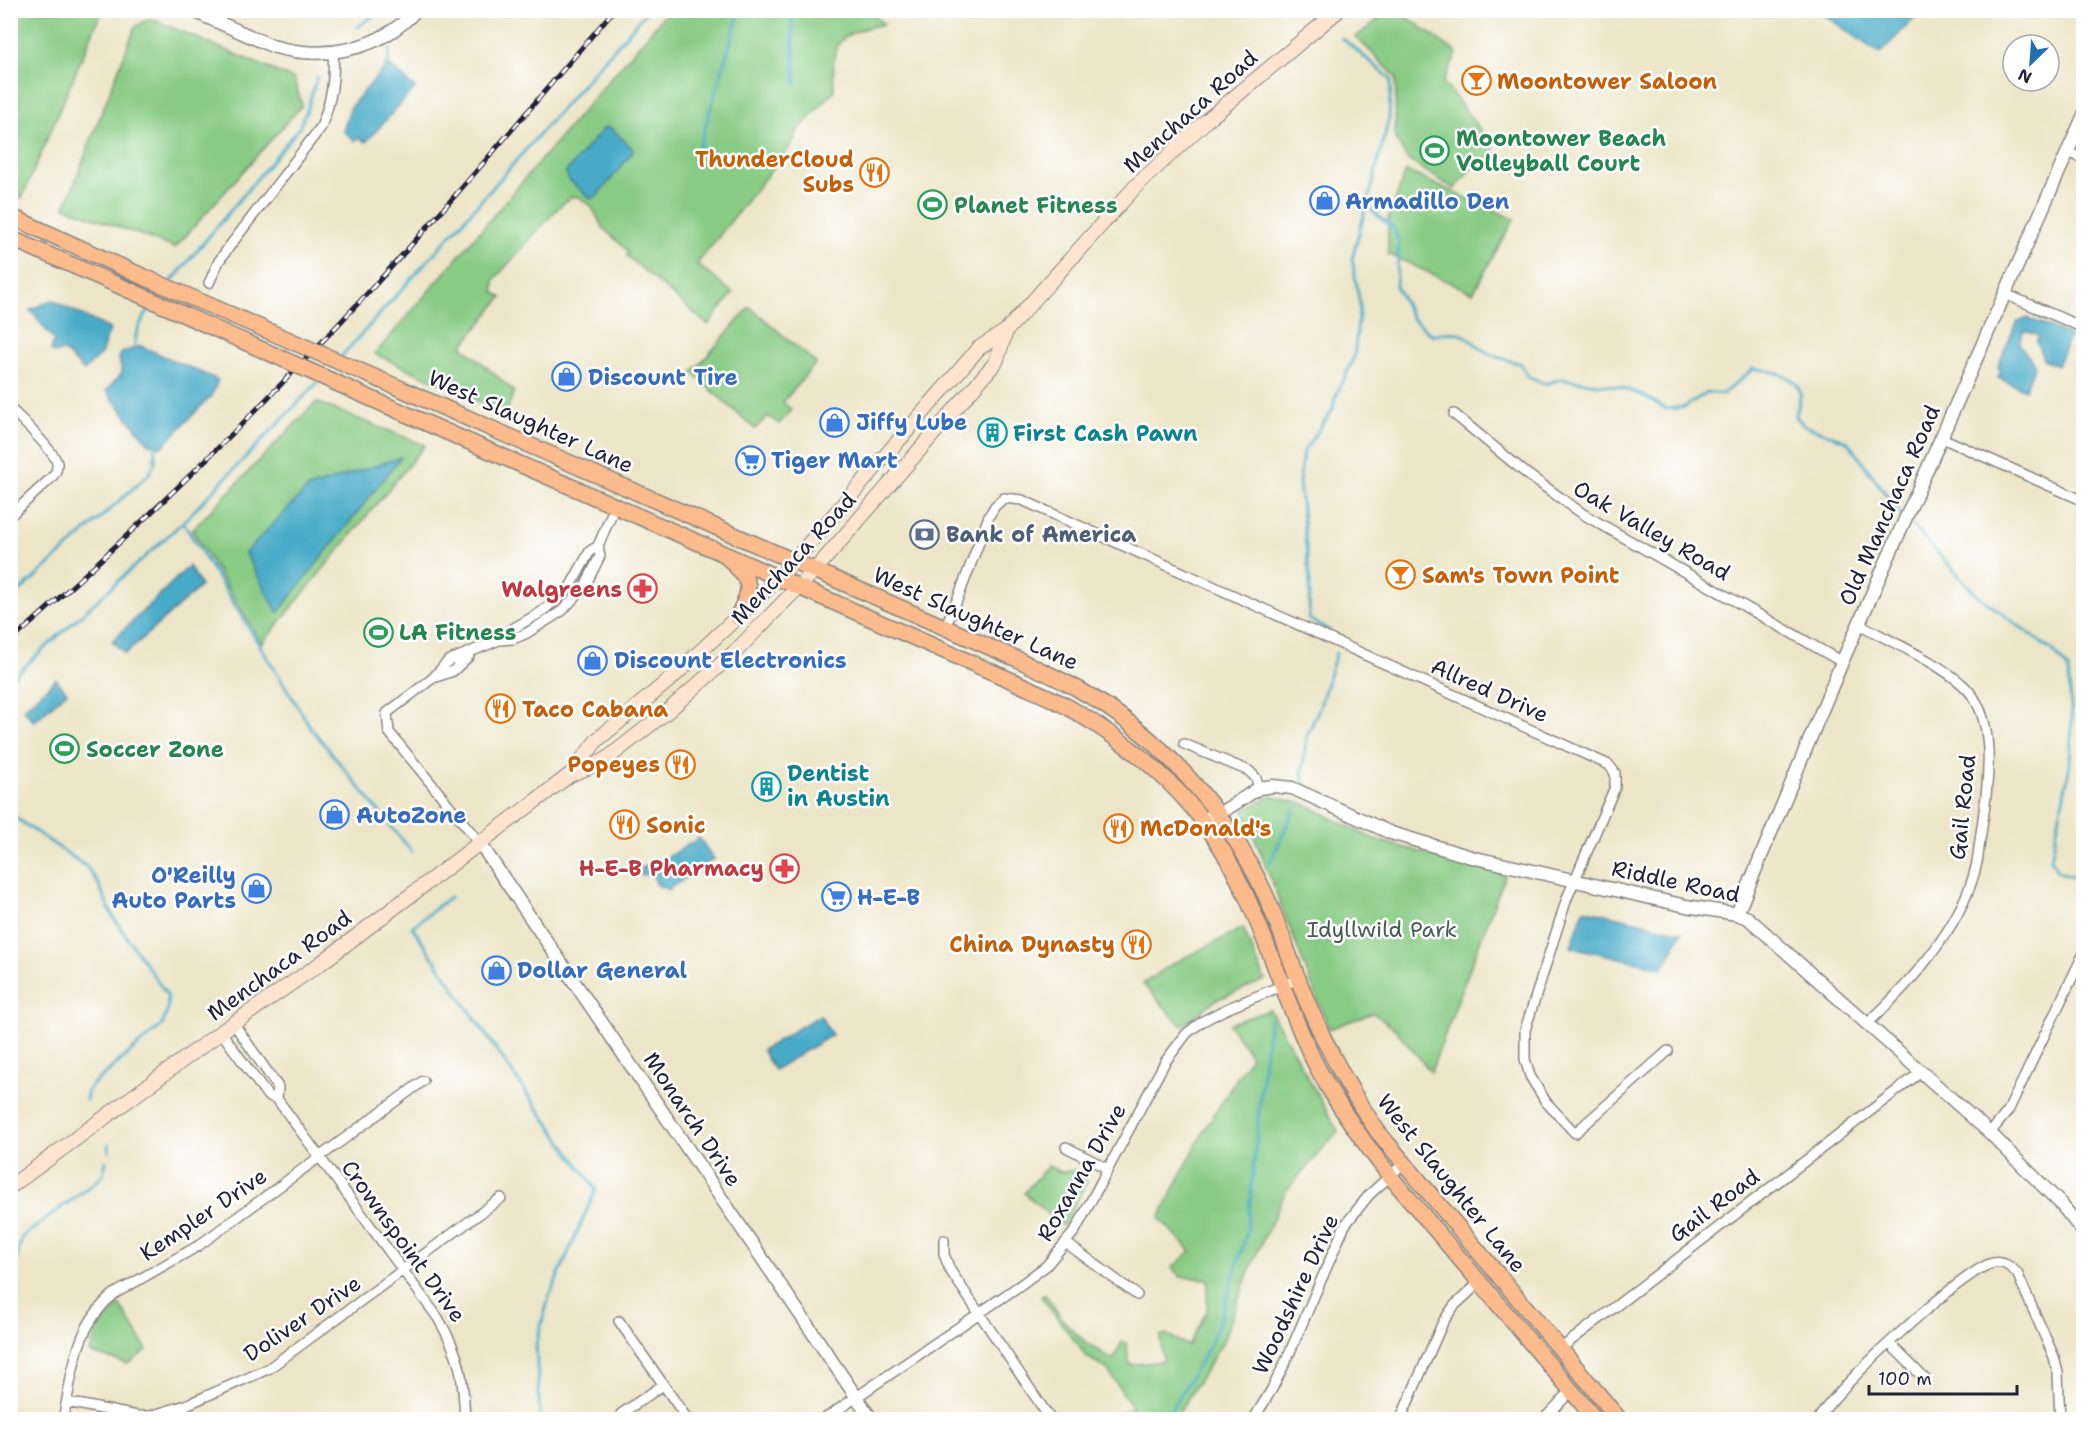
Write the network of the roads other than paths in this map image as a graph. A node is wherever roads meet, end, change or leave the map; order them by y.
1 (416, 10) edge
2 (1339, 10) edge
3 (191, 11) edge
4 (333, 52) junction
5 (2084, 115) edge
6 (2068, 152) junction
7 (2084, 159) edge
8 (10, 216) edge
9 (10, 237) edge
10 (209, 283) dead end
11 (2005, 294) junction
12 (2084, 328) edge
13 (1006, 331) junction
14 (10, 408) edge
15 (1454, 414) dead end
16 (1942, 438) junction
17 (2084, 501) edge
18 (615, 506) junction
19 (10, 516) edge
20 (724, 554) junction
21 (795, 561) junction
22 (815, 570) junction
23 (780, 577) junction
24 (799, 586) junction
25 (736, 617) junction
26 (1859, 624) junction
27 (945, 627) junction
28 (1842, 662) junction
29 (1052, 676) junction
30 (1015, 682) junction
31 (1184, 744) dead end
32 (571, 774) junction
33 (1259, 788) junction
34 (1219, 814) junction
35 (1201, 819) junction
36 (479, 842) junction
37 (1575, 881) junction
38 (1737, 914) junction
39 (2084, 953) edge
40 (1298, 980) junction
41 (1282, 986) junction
42 (1868, 1023) junction
43 (234, 1024) junction
44 (221, 1032) junction
45 (1668, 1051) dead end
46 (1920, 1072) junction
47 (423, 1082) dead end
48 (277, 1099) junction
49 (1990, 1133) junction
50 (1066, 1147) dead end
51 (319, 1157) junction
52 (1403, 1164) junction
53 (1108, 1168) junction
54 (1390, 1176) junction
55 (10, 1187) edge
56 (501, 1198) dead end
57 (2084, 1233) edge
58 (944, 1240) dead end
59 (1066, 1243) junction
60 (403, 1271) junction
61 (1480, 1282) junction
62 (1137, 1295) dead end
63 (979, 1314) junction
64 (619, 1321) dead end
65 (1889, 1343) junction
66 (1560, 1349) junction
67 (1925, 1379) dead end
68 (663, 1385) junction
69 (1571, 1391) junction
70 (857, 1397) junction
71 (67, 1402) junction
72 (621, 1414) dead end
73 (63, 1419) edge
74 (465, 1419) edge
75 (688, 1419) edge
76 (823, 1419) edge
77 (872, 1419) edge
78 (1051, 1419) edge
79 (1253, 1419) edge
80 (1400, 1419) edge
81 (1543, 1419) edge
82 (1596, 1419) edge
83 (1620, 1419) edge
84 (1818, 1419) edge
85 (2060, 1419) edge

1 - 4 street
2 - 13 main road, Menchaca Road
3 - 4 street
4 - 10 street
5 - 6 street, Old Manchaca Road
6 - 7 street
6 - 11 street, Old Manchaca Road
8 - 21 main road, West Slaughter Lane, bridge
9 - 18 main road, West Slaughter Lane, bridge
11 - 12 street
11 - 16 street, Old Manchaca Road
13 - 21 main road, Menchaca Road
13 - 22 main road, Menchaca Road
14 - 19 street
15 - 28 street, Oak Valley Road
16 - 17 street
16 - 26 street, Old Manchaca Road
18 - 20 main road, West Slaughter Lane
18 - 36 street
20 - 23 main road, West Slaughter Lane
20 - 25 main road
21 - 22 main road, West Slaughter Lane
21 - 23 main road, Menchaca Road
22 - 24 main road, Menchaca Road
22 - 27 main road, West Slaughter Lane
23 - 24 main road, West Slaughter Lane
23 - 25 main road, Menchaca Road
24 - 30 main road, West Slaughter Lane
24 - 32 main road, Menchaca Road
25 - 32 main road, Menchaca Road
26 - 28 street, Old Manchaca Road
26 - 42 street, Gail Road
27 - 29 main road, West Slaughter Lane
27 - 37 street, Allred Drive
28 - 38 street, Old Manchaca Road
29 - 30 main road
29 - 34 main road, West Slaughter Lane
30 - 35 main road, West Slaughter Lane
31 - 33 street
32 - 36 main road, Menchaca Road
33 - 34 street
33 - 37 street, Riddle Road
34 - 35 street
34 - 40 main road, West Slaughter Lane
35 - 41 main road, West Slaughter Lane
36 - 43 main road, Menchaca Road
36 - 70 street, Monarch Drive
37 - 38 street, Riddle Road
37 - 45 street, Allred Drive
38 - 42 street, Riddle Road
39 - 49 street
40 - 41 street, Roxanna Drive
40 - 52 main road, West Slaughter Lane
41 - 53 street, Roxanna Drive
41 - 54 main road, West Slaughter Lane
42 - 46 street, Riddle Road
43 - 44 main road, Menchaca Road
43 - 48 street, Crownspoint Drive
44 - 48 street, Crownspoint Drive
44 - 55 main road, Menchaca Road
46 - 49 street, Riddle Road
46 - 66 street, Gail Road
47 - 51 street, Kempler Drive
48 - 51 street, Crownspoint Drive
49 - 57 street, Riddle Road
50 - 53 street
51 - 60 street, Crownspoint Drive
51 - 71 street, Kempler Drive
52 - 54 street, Woodshire Drive
52 - 66 main road, West Slaughter Lane
53 - 59 street, Roxanna Drive
54 - 61 main road, West Slaughter Lane
54 - 79 street, Woodshire Drive
56 - 60 street, Doliver Drive
58 - 63 street
59 - 62 street
59 - 63 street, Roxanna Drive
60 - 71 street, Doliver Drive
60 - 74 street, Crownspoint Drive
61 - 69 main road, West Slaughter Lane
61 - 80 street
63 - 70 street, Roxanna Drive
63 - 78 street
64 - 68 street
65 - 67 street
65 - 84 street
65 - 85 street
66 - 83 main road, West Slaughter Lane
68 - 72 street
68 - 75 street
69 - 81 street
69 - 82 main road, West Slaughter Lane
70 - 76 street, Roxanna Drive
70 - 77 street, Monarch Drive
71 - 73 street, Kempler Drive

